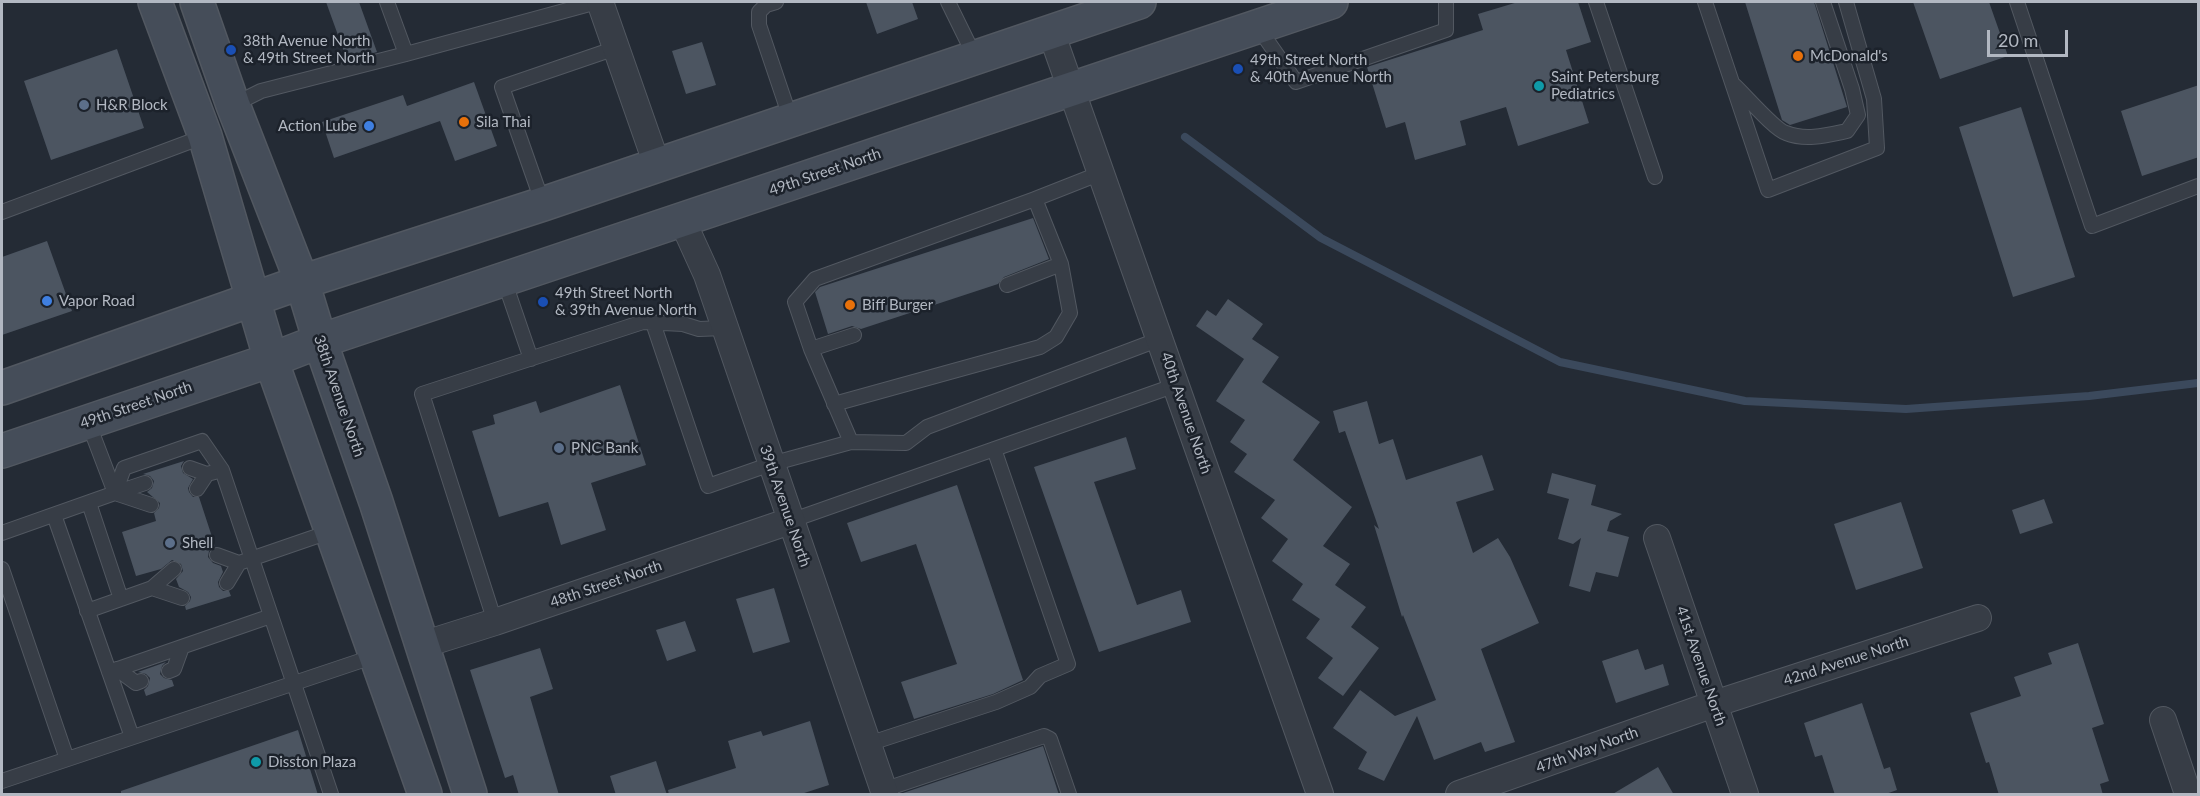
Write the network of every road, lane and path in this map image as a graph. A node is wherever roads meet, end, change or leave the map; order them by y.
1 (155, 2) edge
2 (197, 2) edge
3 (387, 2) edge
4 (598, 2) edge
5 (776, 2) edge
6 (948, 2) edge
7 (1139, 2) edge
8 (1331, 2) edge
9 (1446, 2) edge
10 (1596, 2) edge
11 (1705, 2) edge
12 (1823, 2) edge
13 (1846, 2) edge
14 (2017, 2) edge
15 (1257, 26) junction
16 (1051, 32) junction
17 (616, 48) junction
18 (406, 54) junction
19 (975, 57) junction
20 (1733, 83) junction
21 (1071, 89) junction
22 (233, 105) junction
23 (791, 120) junction
24 (205, 136) junction
25 (657, 165) junction
26 (1101, 172) junction
27 (1655, 177) dead end
28 (2199, 186) edge
29 (1035, 199) junction
30 (543, 204) junction
31 (2, 212) edge
32 (682, 220) junction
33 (1061, 264) junction
34 (504, 280) junction
35 (302, 282) junction
36 (1007, 285) dead end
37 (254, 300) junction
38 (653, 323) junction
39 (724, 328) junction
40 (854, 335) dead end
41 (1160, 339) junction
42 (320, 341) junction
43 (811, 349) junction
44 (531, 359) junction
45 (272, 360) junction
46 (1176, 385) junction
47 (2, 388) edge
48 (834, 404) junction
49 (88, 422) junction
50 (851, 442) junction
51 (994, 449) junction
52 (2, 451) edge
53 (771, 464) junction
54 (190, 468) dead end
55 (222, 470) junction
56 (207, 474) junction
57 (145, 483) dead end
58 (197, 489) dead end
59 (115, 493) junction
60 (89, 503) junction
61 (151, 505) dead end
62 (54, 515) junction
63 (790, 521) junction
64 (332, 531) junction
65 (2, 533) edge
66 (1657, 538) dead end
67 (218, 555) dead end
68 (245, 561) junction
69 (2, 569) edge
70 (174, 569) dead end
71 (226, 583) dead end
72 (152, 588) junction
73 (182, 598) dead end
74 (122, 599) junction
75 (87, 611) junction
76 (271, 616) junction
77 (1978, 618) dead end
78 (495, 622) junction
79 (422, 645) junction
80 (182, 647) junction
81 (375, 656) junction
82 (113, 670) junction
83 (169, 671) dead end
84 (141, 681) dead end
85 (293, 682) junction
86 (1714, 704) junction
87 (2163, 720) dead end
88 (132, 737) junction
89 (868, 744) junction
90 (67, 759) junction
91 (2, 781) edge
92 (884, 792) edge
93 (331, 795) edge
94 (425, 795) edge
95 (470, 795) edge
96 (1069, 795) edge
97 (1320, 795) edge
98 (1459, 795) edge
99 (1745, 795) edge
100 (2188, 795) edge

1 - 24 main road
2 - 22 main road, 38th Avenue North
3 - 18 lane
4 - 17 street
4 - 18 lane
5 - 23 lane
6 - 19 lane
7 - 16 main road
8 - 15 main road, 49th Street North
9 - 15 lane
10 - 27 lane
11 - 20 lane
12 - 20 lane
13 - 20 lane
14 - 28 lane
15 - 21 main road, 49th Street North
16 - 19 main road
16 - 21 street, 40th Avenue North
17 - 25 street
17 - 30 lane
18 - 22 lane
19 - 23 main road
21 - 26 street, 40th Avenue North
21 - 32 main road, 49th Street North
22 - 35 main road, 38th Avenue North
23 - 25 main road
24 - 31 lane
24 - 37 main road
25 - 30 main road
26 - 29 lane
26 - 41 street, 40th Avenue North
29 - 33 lane
29 - 43 lane
30 - 35 main road
32 - 34 main road, 49th Street North
32 - 39 street, 39th Avenue North
33 - 36 lane
33 - 48 lane
34 - 42 main road, 49th Street North
34 - 44 lane
35 - 37 main road
35 - 42 main road, 38th Avenue North
37 - 45 main road
37 - 47 main road
38 - 39 lane
38 - 44 lane
38 - 53 lane
39 - 53 street, 39th Avenue North
40 - 43 lane
41 - 46 street, 40th Avenue North
41 - 50 lane
42 - 45 main road, 49th Street North
42 - 79 main road, 38th Avenue North
43 - 48 lane
44 - 78 lane
45 - 49 main road, 49th Street North
45 - 64 main road
46 - 51 lane
46 - 97 street, 40th Avenue North
48 - 50 lane
49 - 52 main road, 49th Street North
49 - 59 lane
50 - 53 lane
51 - 63 lane
51 - 89 lane
53 - 63 street, 39th Avenue North
54 - 56 lane
55 - 56 lane
55 - 59 lane
55 - 68 lane
56 - 58 lane
57 - 59 lane
59 - 60 lane
59 - 61 lane
60 - 62 lane
60 - 74 lane
62 - 65 lane
62 - 75 lane
63 - 78 street, 48th Street North
63 - 89 street, 39th Avenue North
64 - 68 lane
64 - 81 main road
66 - 86 street, 41st Avenue North
67 - 68 lane
68 - 71 lane
68 - 76 lane
69 - 90 lane
70 - 72 lane
72 - 73 lane
72 - 74 lane
74 - 75 lane
75 - 82 lane
76 - 80 lane
76 - 85 lane
77 - 86 street, 42nd Avenue North
78 - 79 street, 48th Street North
79 - 95 main road, 38th Avenue North
80 - 82 lane
80 - 83 lane
81 - 85 lane
81 - 94 main road
82 - 84 lane
82 - 88 lane
85 - 88 lane
85 - 93 lane
86 - 98 street, 47th Way North
86 - 99 street, 41st Avenue North
87 - 100 street
88 - 90 lane
89 - 92 street, 39th Avenue North
90 - 91 lane
92 - 96 lane

